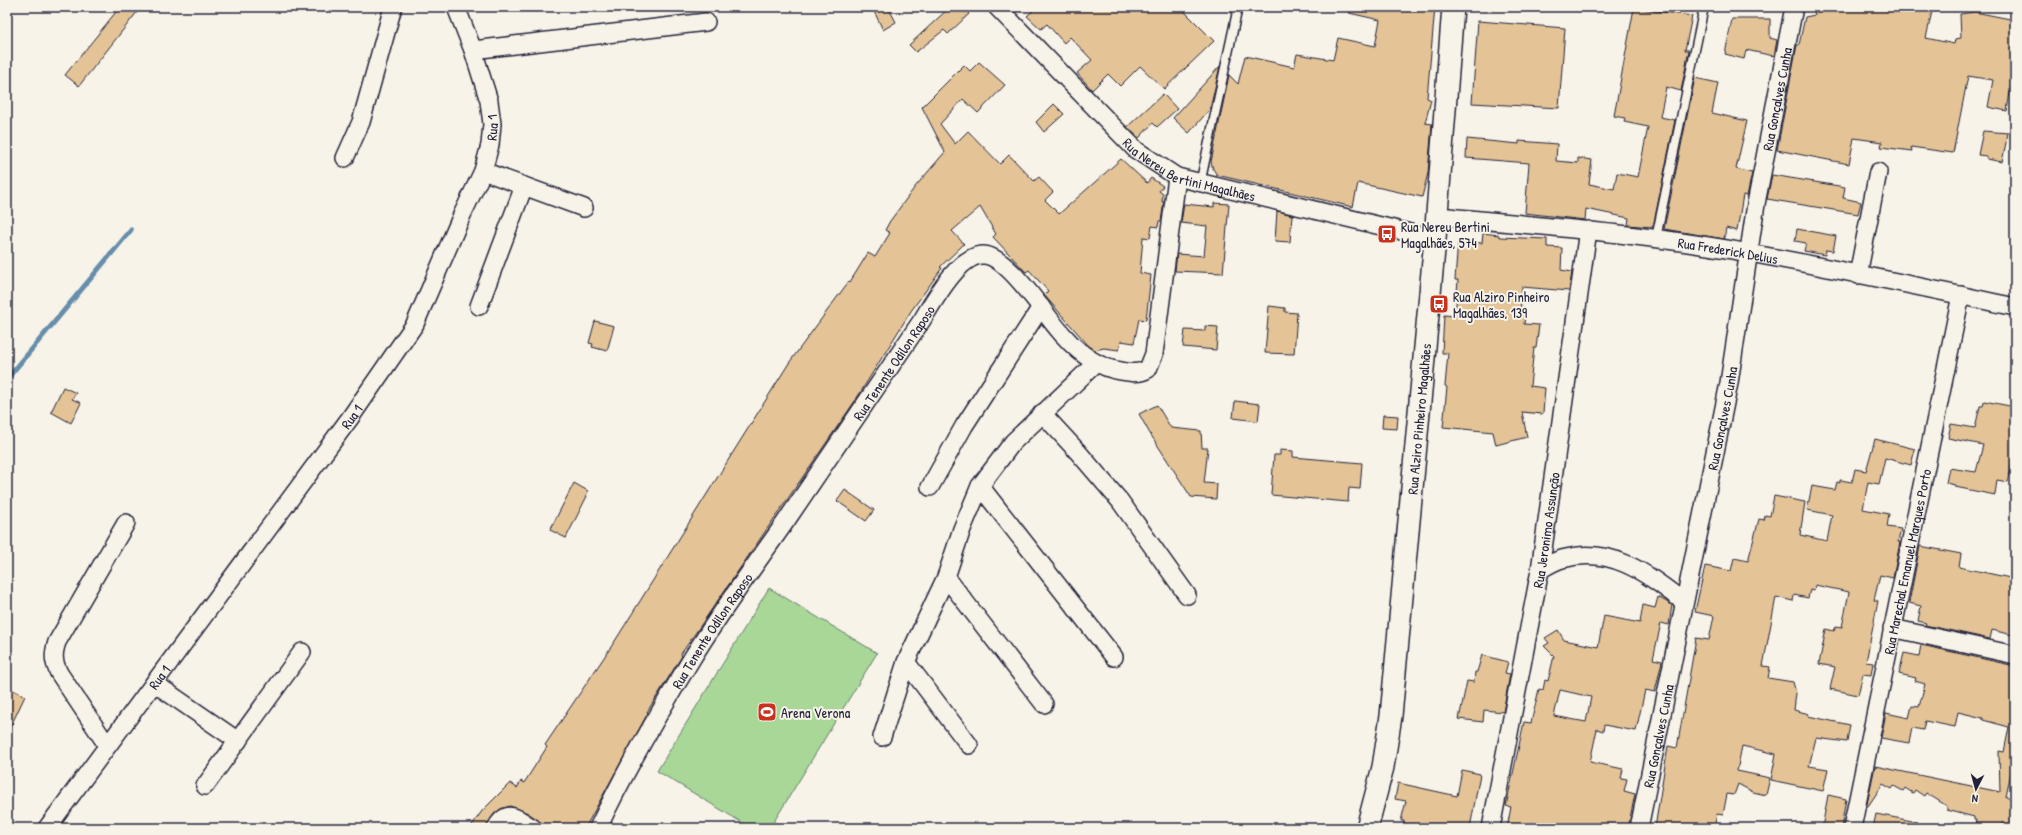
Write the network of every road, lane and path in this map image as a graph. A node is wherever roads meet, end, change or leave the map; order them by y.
1 (393, 7) edge
2 (456, 7) edge
3 (997, 7) edge
4 (1238, 7) edge
5 (1453, 7) edge
6 (1704, 7) edge
7 (1794, 7) edge
8 (706, 22) dead end
9 (473, 50) junction
10 (345, 158) dead end
11 (483, 171) junction
12 (1878, 172) dead end
13 (1177, 177) junction
14 (1200, 184) junction
15 (524, 186) junction
16 (584, 208) dead end
17 (1437, 216) junction
18 (1588, 230) junction
19 (1656, 238) junction
20 (1435, 239) junction
21 (1748, 253) junction
22 (1858, 275) junction
23 (1961, 295) junction
24 (479, 306) dead end
25 (1041, 307) junction
26 (2015, 307) edge
27 (1096, 363) junction
28 (1042, 413) junction
29 (980, 486) junction
30 (930, 487) dead end
31 (126, 523) dead end
32 (1540, 570) junction
33 (946, 577) junction
34 (1187, 595) dead end
35 (1684, 602) junction
36 (1892, 628) junction
37 (302, 652) dead end
38 (2015, 655) edge
39 (1114, 657) dead end
40 (906, 662) junction
41 (154, 683) junction
42 (1044, 704) dead end
43 (882, 737) dead end
44 (238, 741) junction
45 (107, 745) junction
46 (969, 745) dead end
47 (205, 786) dead end
48 (47, 828) edge
49 (496, 828) edge
50 (533, 828) edge
51 (598, 828) edge
52 (1367, 828) edge
53 (1491, 828) edge
54 (1639, 828) edge
55 (1852, 828) edge

1 - 10 street
2 - 9 street, Rua 1
3 - 13 street, Rua Nereu Bertini Magalhães
4 - 14 lane
5 - 17 street, Rua Alziro Pinheiro Magalhães
6 - 19 lane
7 - 21 street, Rua Gonçalves Cunha
8 - 9 street
9 - 11 street, Rua 1
11 - 15 street
11 - 41 street, Rua 1
12 - 22 street
13 - 14 street, Rua Nereu Bertini Magalhães
13 - 27 street, Rua Tenente Odilon Raposo
14 - 20 street, Rua Nereu Bertini Magalhães
15 - 16 street
15 - 24 street
17 - 18 street, Rua Frederick Delius
17 - 20 street, Rua Alziro Pinheiro Magalhães
18 - 19 street, Rua Frederick Delius
18 - 32 street, Rua Jeronimo Assunção
19 - 21 street, Rua Frederick Delius
20 - 52 street, Rua Alziro Pinheiro Magalhães
21 - 22 street, Rua Frederick Delius
21 - 35 street, Rua Gonçalves Cunha
22 - 23 street, Rua Frederick Delius
23 - 26 street, Rua Frederick Delius
23 - 36 street, Rua Marechal Emanuel Marques Porto
25 - 27 street, Rua Tenente Odilon Raposo
25 - 30 street
25 - 51 street, Rua Tenente Odilon Raposo
27 - 28 street
28 - 29 street
28 - 34 street
29 - 33 street
29 - 39 street
31 - 45 street
32 - 35 street
32 - 53 street, Rua Jeronimo Assunção
33 - 40 street
33 - 42 street
35 - 54 street, Rua Gonçalves Cunha
36 - 38 street
36 - 55 street, Rua Marechal Emanuel Marques Porto
37 - 44 street
40 - 43 street
40 - 46 street
41 - 44 street
41 - 45 street, Rua 1
44 - 47 street
45 - 48 street, Rua 1
49 - 50 street

